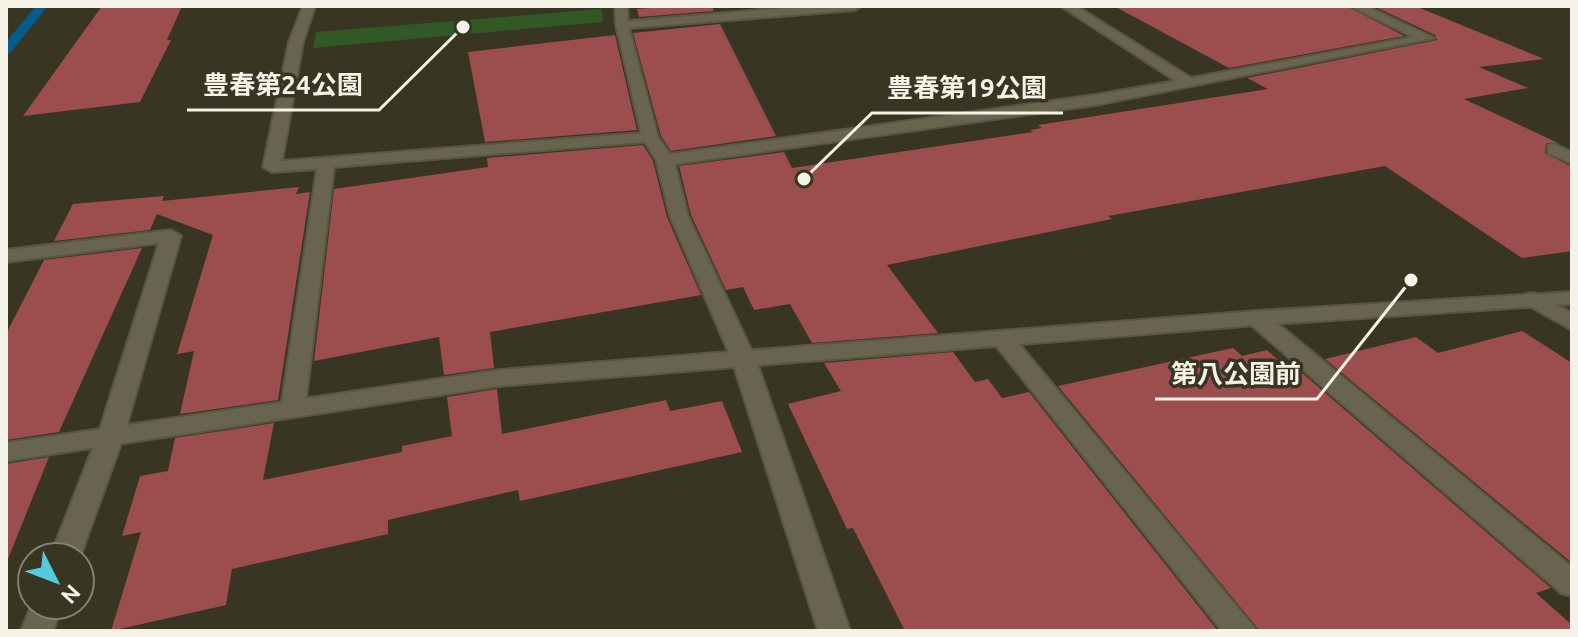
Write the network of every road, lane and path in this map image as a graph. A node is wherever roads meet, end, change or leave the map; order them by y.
1 (309, 6) edge
2 (621, 6) edge
3 (855, 6) edge
4 (1067, 6) edge
5 (1356, 6) edge
6 (622, 25) junction
7 (1188, 82) junction
8 (650, 137) junction
9 (1554, 149) dead end
10 (1572, 159) edge
11 (665, 160) junction
12 (326, 163) junction
13 (6, 256) edge
14 (1572, 298) edge
15 (1534, 299) junction
16 (1257, 318) junction
17 (1572, 323) edge
18 (1002, 338) junction
19 (744, 360) junction
20 (293, 407) junction
21 (111, 435) junction
22 (6, 452) edge
23 (71, 541) edge
24 (1572, 584) edge
25 (834, 631) edge
26 (1241, 631) edge

1 - 12 street
2 - 6 street
3 - 6 street
4 - 7 street
5 - 7 street
6 - 8 street
7 - 11 street
8 - 11 street
8 - 12 street
9 - 10 street
11 - 19 street
12 - 20 street
13 - 21 street
14 - 15 street
15 - 16 street
15 - 17 street
16 - 18 street
16 - 24 street
18 - 19 street
18 - 26 street
19 - 20 street
19 - 25 street
20 - 21 street
21 - 22 street
21 - 23 street

